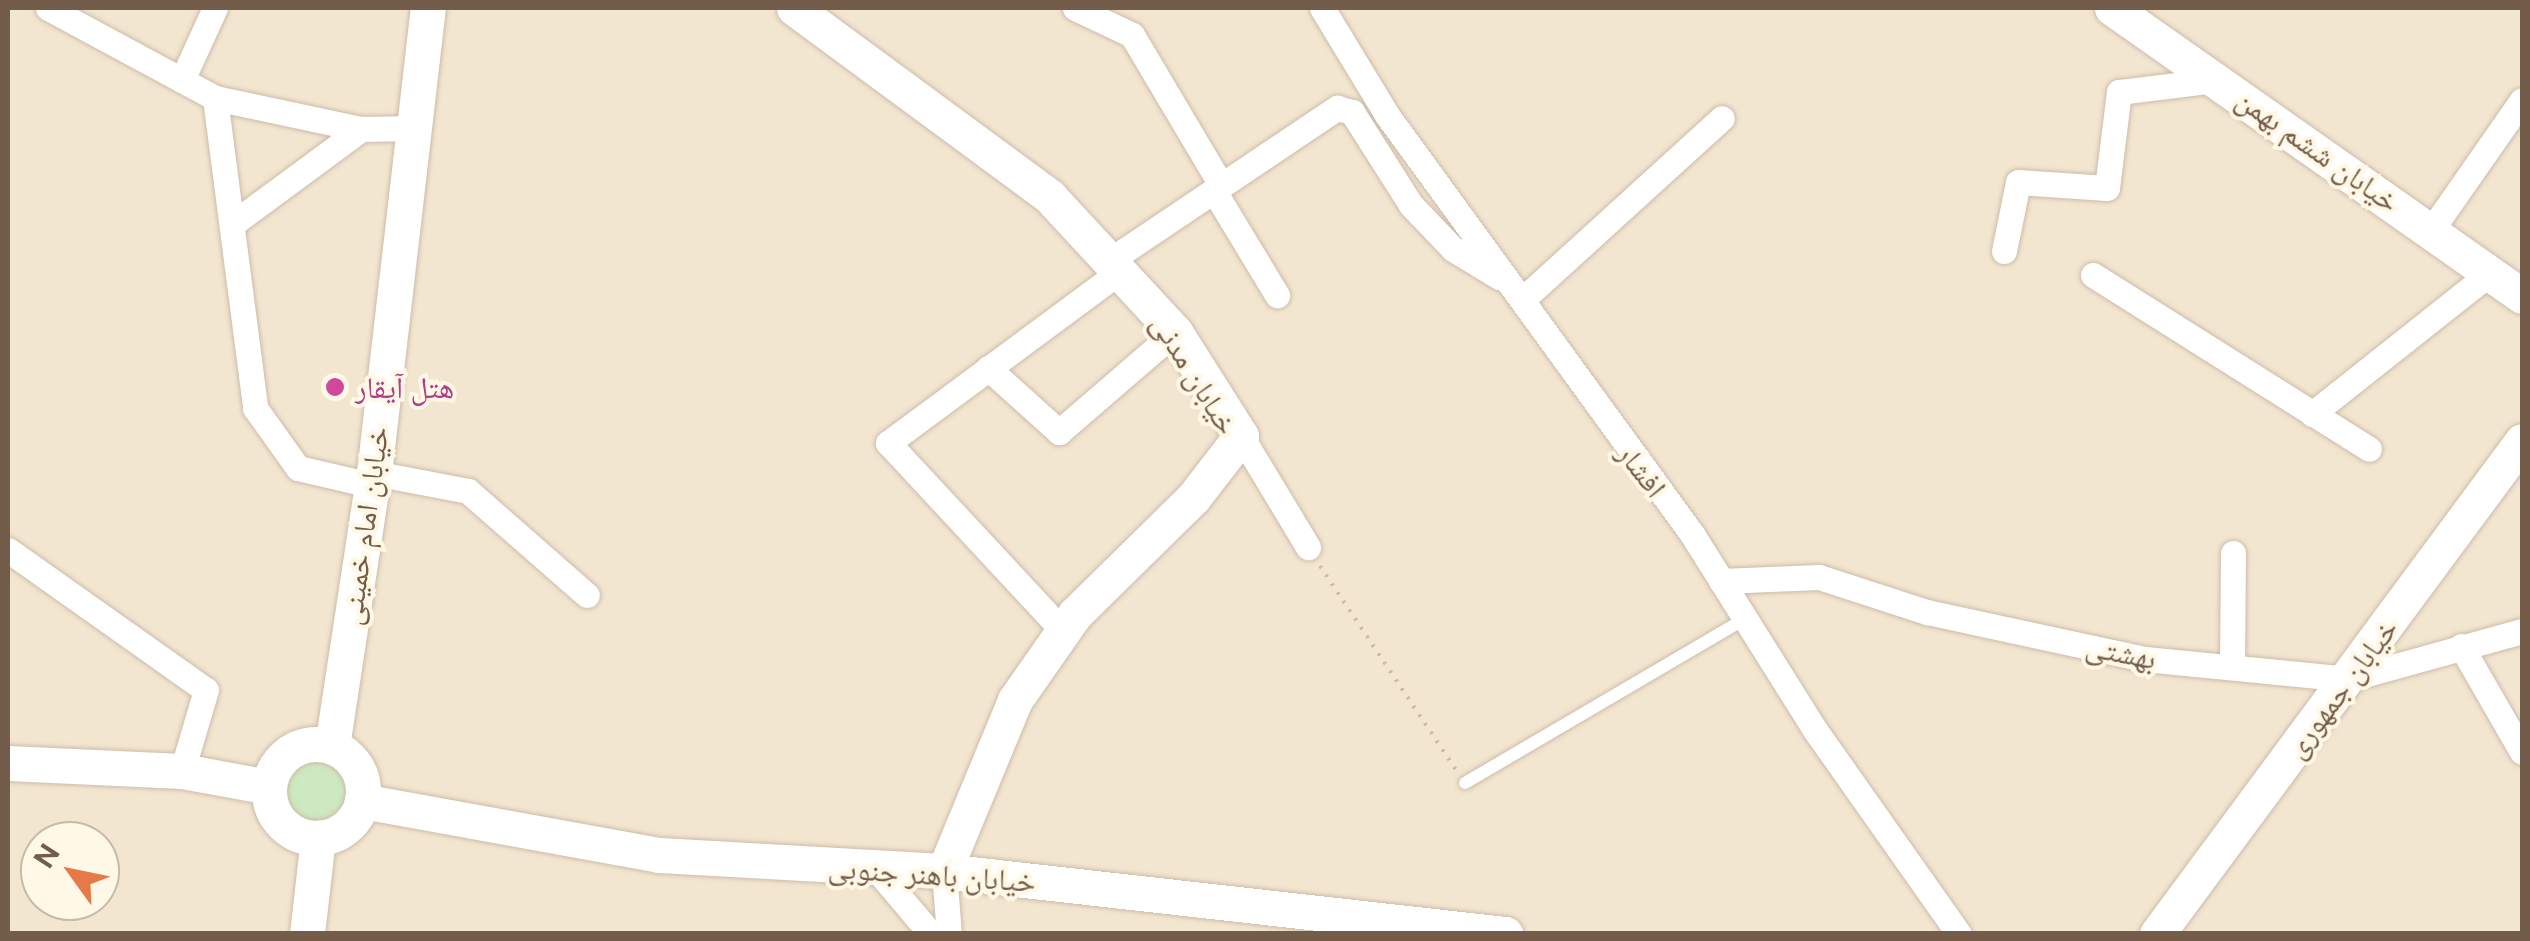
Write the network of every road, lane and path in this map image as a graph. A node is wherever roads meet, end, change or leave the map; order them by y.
1 (48, 8) edge
2 (215, 8) edge
3 (428, 8) edge
4 (794, 8) edge
5 (1075, 8) edge
6 (1322, 8) edge
7 (2112, 8) edge
8 (182, 80) junction
9 (2216, 80) junction
10 (215, 98) junction
11 (2522, 100) edge
12 (1722, 118) dead end
13 (414, 128) junction
14 (361, 129) junction
15 (1217, 188) junction
16 (236, 222) junction
17 (2432, 229) junction
18 (2004, 251) dead end
19 (1114, 266) junction
20 (2490, 272) junction
21 (2093, 275) dead end
22 (1517, 292) junction
23 (1277, 295) dead end
24 (2522, 296) edge
25 (1175, 332) junction
26 (988, 368) junction
27 (2312, 414) junction
28 (1241, 436) junction
29 (2522, 441) edge
30 (2368, 449) dead end
31 (373, 479) junction
32 (1308, 548) joint
33 (8, 550) edge
34 (2233, 553) dead end
35 (1721, 581) junction
36 (587, 595) dead end
37 (1745, 620) junction
38 (1063, 631) junction
39 (2522, 631) edge
40 (2461, 646) junction
41 (2232, 667) junction
42 (2349, 679) junction
43 (332, 746) junction
44 (2522, 752) edge
45 (8, 763) edge
46 (182, 771) junction
47 (1464, 782) joint
48 (269, 788) junction
49 (362, 801) junction
50 (318, 838) junction
51 (876, 869) junction
52 (944, 871) junction
53 (307, 934) edge
54 (931, 934) edge
55 (949, 934) edge
56 (1504, 934) edge
57 (1959, 934) edge
58 (2157, 934) edge

1 - 8 street
2 - 8 street
3 - 13 street, خیابان امام خمینی
4 - 19 street, خیابان مدنی
5 - 15 street
6 - 22 street, افشار
7 - 9 street, خیابان ششم بهمن
8 - 10 street
9 - 17 street, خیابان ششم بهمن
9 - 18 street
10 - 14 street
10 - 16 street
11 - 17 street
12 - 22 street
13 - 14 street
13 - 31 street, خیابان امام خمینی
14 - 16 street
15 - 19 street
15 - 22 street
15 - 23 street
16 - 31 street
17 - 20 street, خیابان ششم بهمن
19 - 25 street, خیابان مدنی
19 - 26 street
20 - 24 street, خیابان ششم بهمن
20 - 27 street
21 - 27 street
22 - 35 street, افشار
25 - 26 street
25 - 28 street, خیابان مدنی
26 - 38 street
27 - 30 street
28 - 32 street
28 - 38 street, خیابان مدنی
29 - 42 street, خیابان جمهوری
31 - 36 street
31 - 43 street, خیابان امام خمینی
32 - 47 path
33 - 46 street
34 - 41 street
35 - 37 street, افشار
35 - 41 street, بهشتی
37 - 47 lane
37 - 57 street, افشار
38 - 52 street, خیابان مدنی
39 - 40 street, بهشتی
40 - 42 street, بهشتی
40 - 44 street
41 - 42 street, بهشتی
42 - 58 street, خیابان جمهوری
43 - 48 street
43 - 49 street
45 - 46 street
46 - 48 street
48 - 50 street
49 - 50 street
49 - 51 street, خیابان باهنر جنوبی
50 - 53 street
51 - 52 street, خیابان باهنر جنوبی
51 - 54 street
52 - 55 street
52 - 56 street, خیابان باهنر جنوبی

